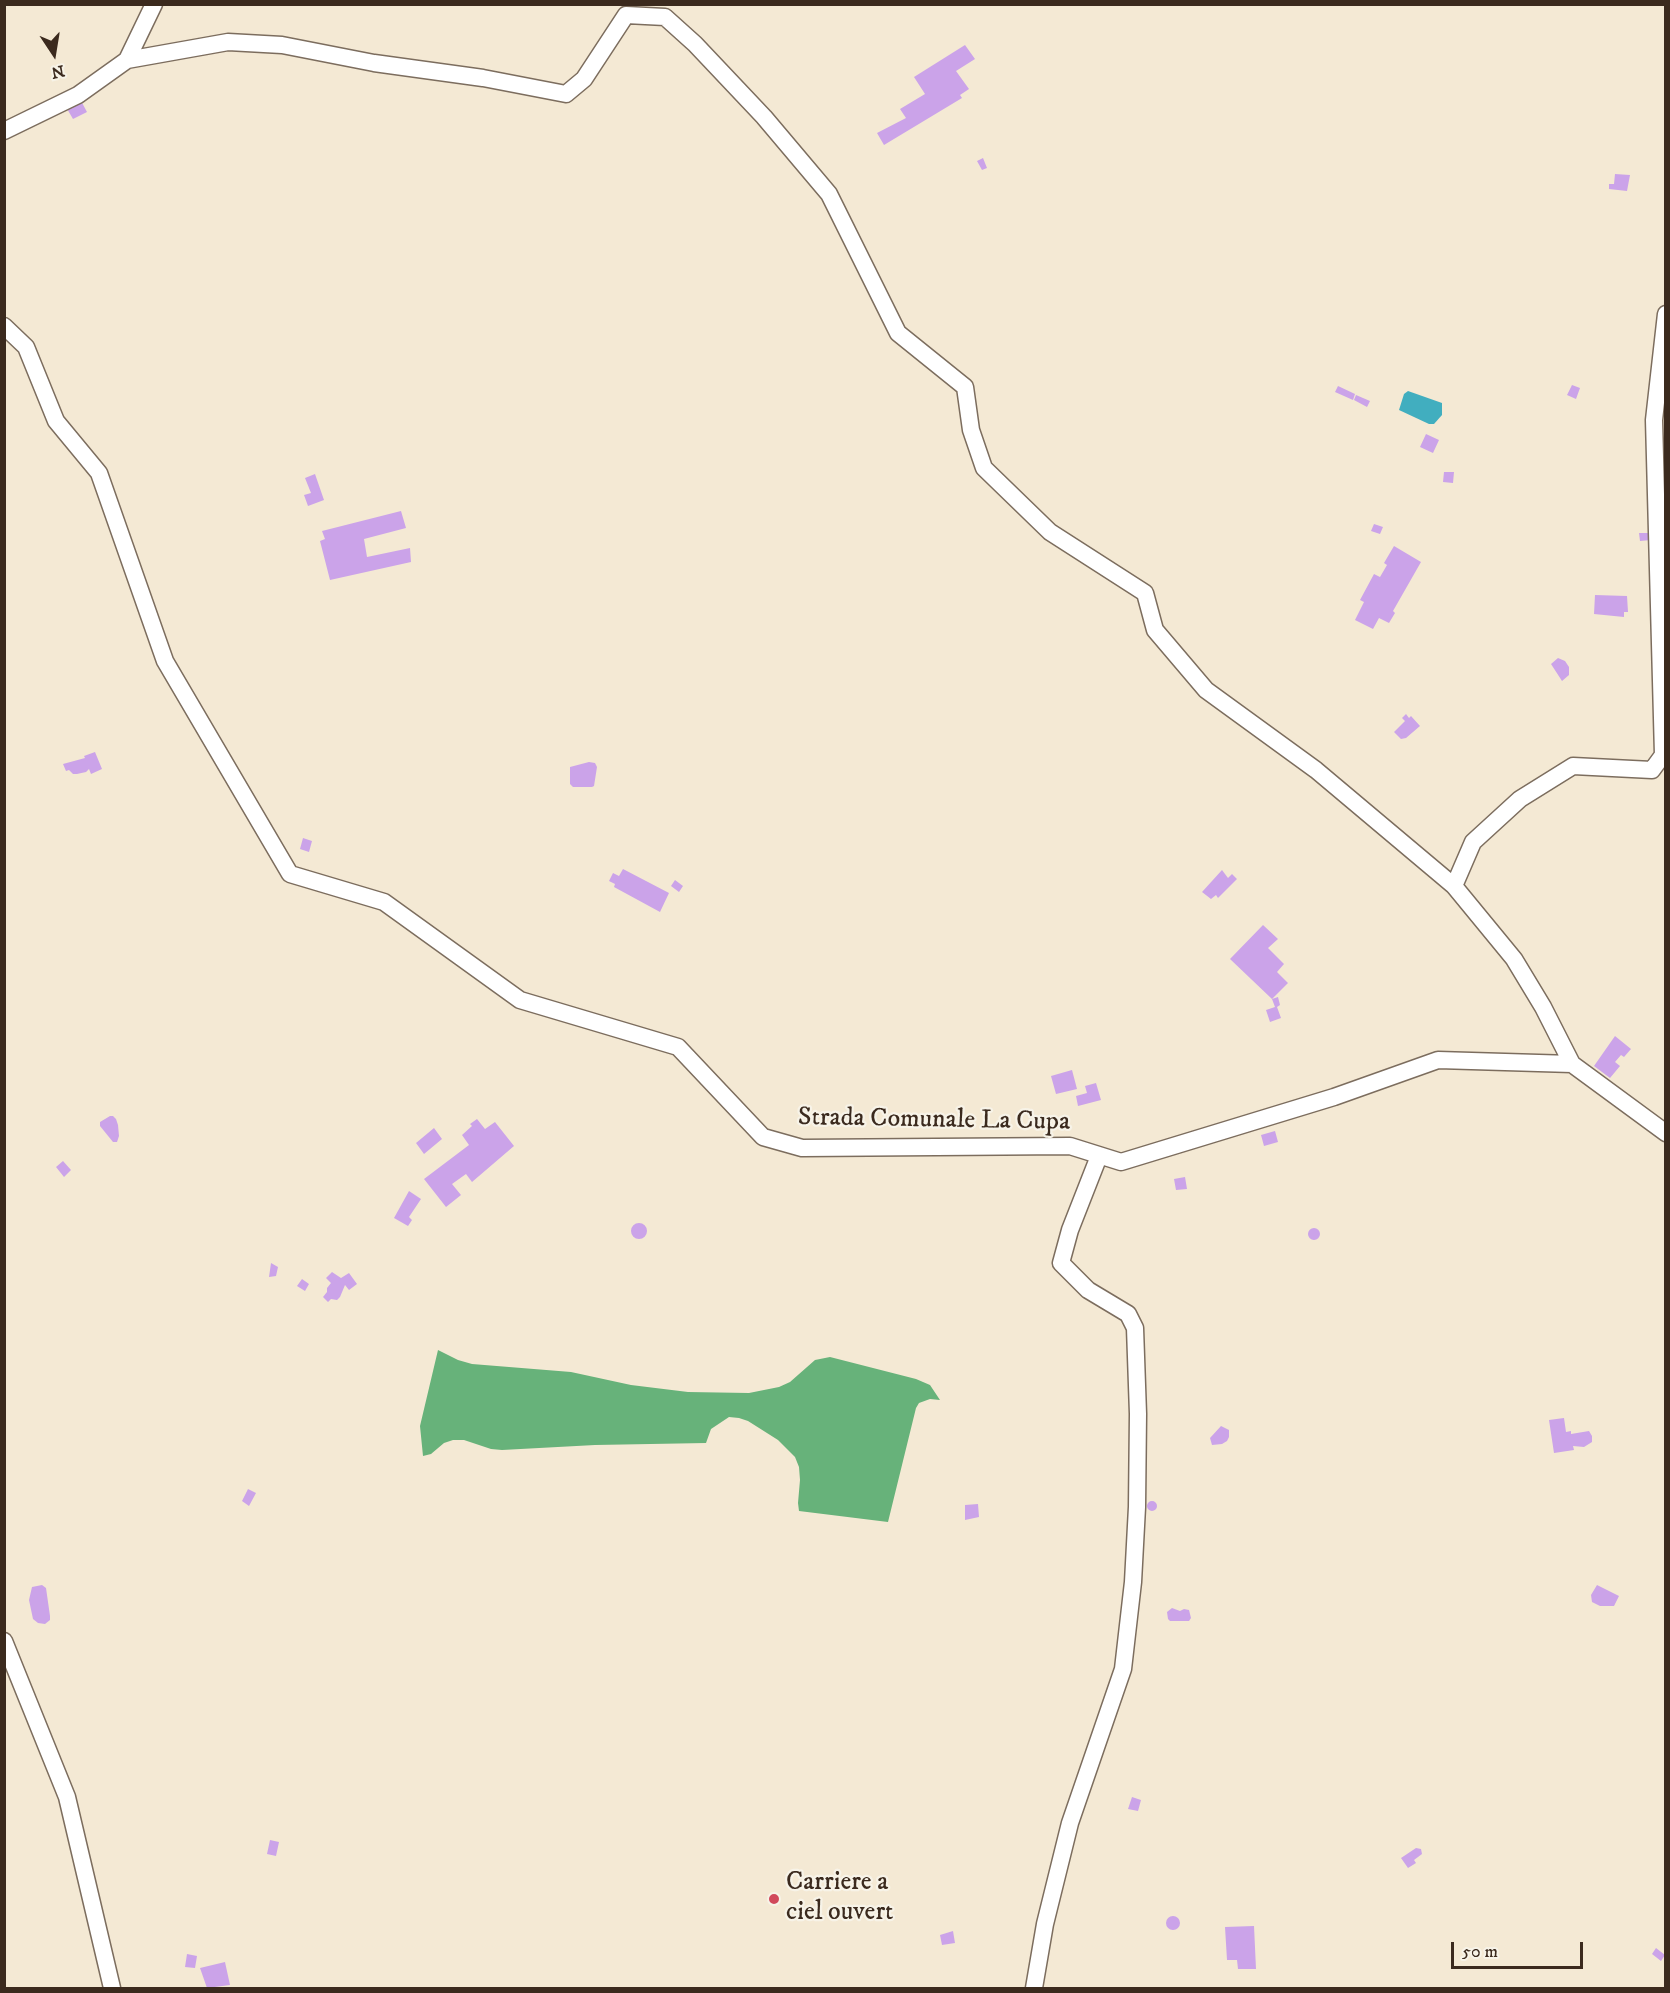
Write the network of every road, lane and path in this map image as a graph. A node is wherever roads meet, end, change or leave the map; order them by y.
1 (154, 4) edge
2 (127, 60) junction
3 (4, 131) edge
4 (1665, 314) edge
5 (4, 326) edge
6 (1454, 886) junction
7 (1572, 1064) junction
8 (1665, 1133) edge
9 (1099, 1156) junction
10 (4, 1641) edge
11 (112, 1989) edge
12 (1034, 1989) edge

1 - 2 street
2 - 3 street
2 - 6 street
4 - 6 street
5 - 9 street, Strada Comunale La Cupa
6 - 7 street
7 - 8 street
7 - 9 street, Strada Comunale La Cupa
9 - 12 street
10 - 11 street

